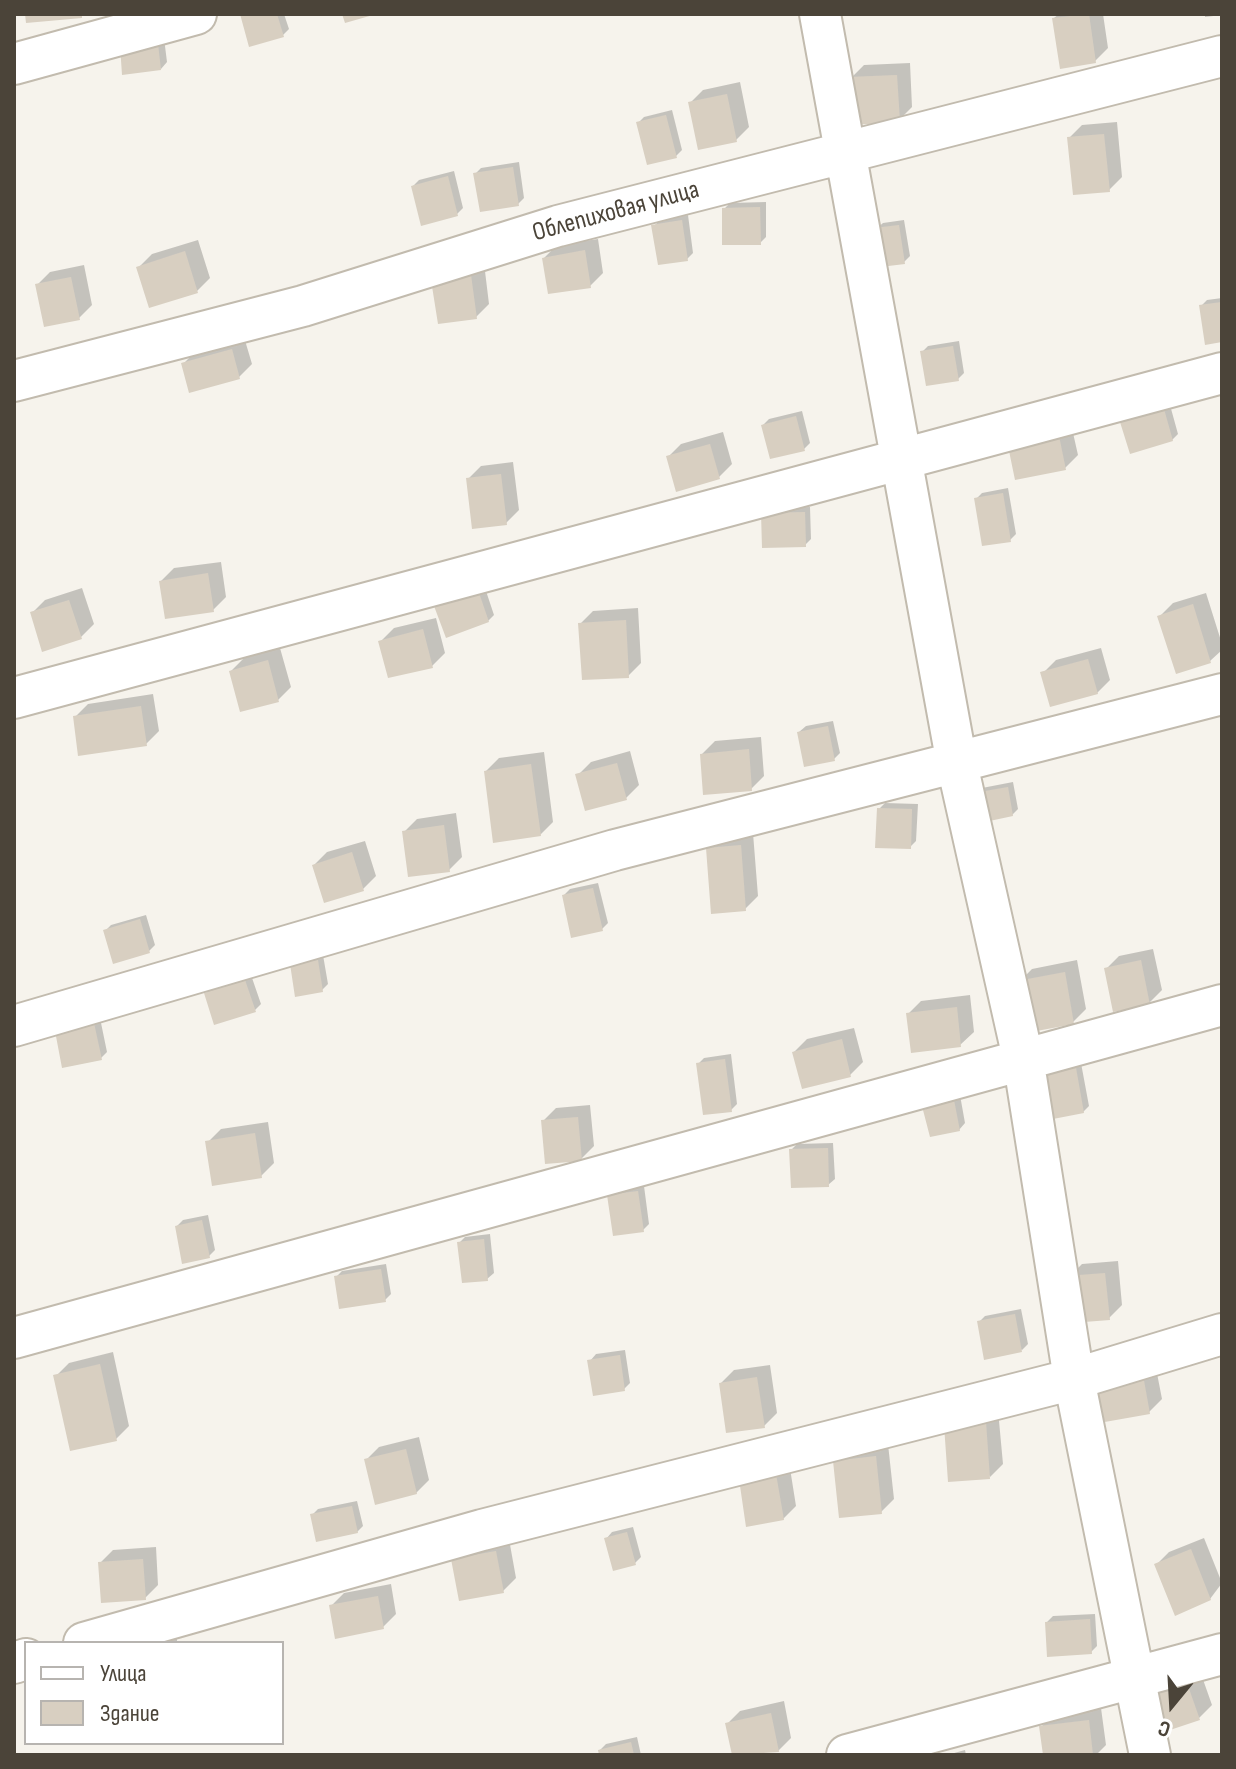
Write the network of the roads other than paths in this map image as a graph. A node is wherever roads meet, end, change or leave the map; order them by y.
1 (196, 14) edge
2 (820, 14) edge
3 (1222, 56) edge
4 (14, 64) edge
5 (844, 153) junction
6 (1222, 373) edge
7 (14, 381) edge
8 (901, 457) junction
9 (1222, 694) edge
10 (14, 698) edge
11 (957, 764) junction
12 (1222, 1005) edge
13 (14, 1026) edge
14 (1023, 1058) junction
15 (1222, 1334) edge
16 (14, 1338) edge
17 (1074, 1379) junction
18 (91, 1641) edge
19 (1222, 1654) edge
20 (1132, 1678) junction
21 (847, 1755) edge
22 (1150, 1755) edge

1 - 4 street
2 - 5 street
3 - 5 street, Облепиховая улица
5 - 7 street, Облепиховая улица
5 - 8 street
6 - 8 street
8 - 10 street
8 - 11 street
9 - 11 street
11 - 13 street
11 - 14 street
12 - 14 street
14 - 16 street
14 - 17 street
15 - 17 street
17 - 18 street
17 - 20 street
19 - 20 street
20 - 21 street
20 - 22 street

